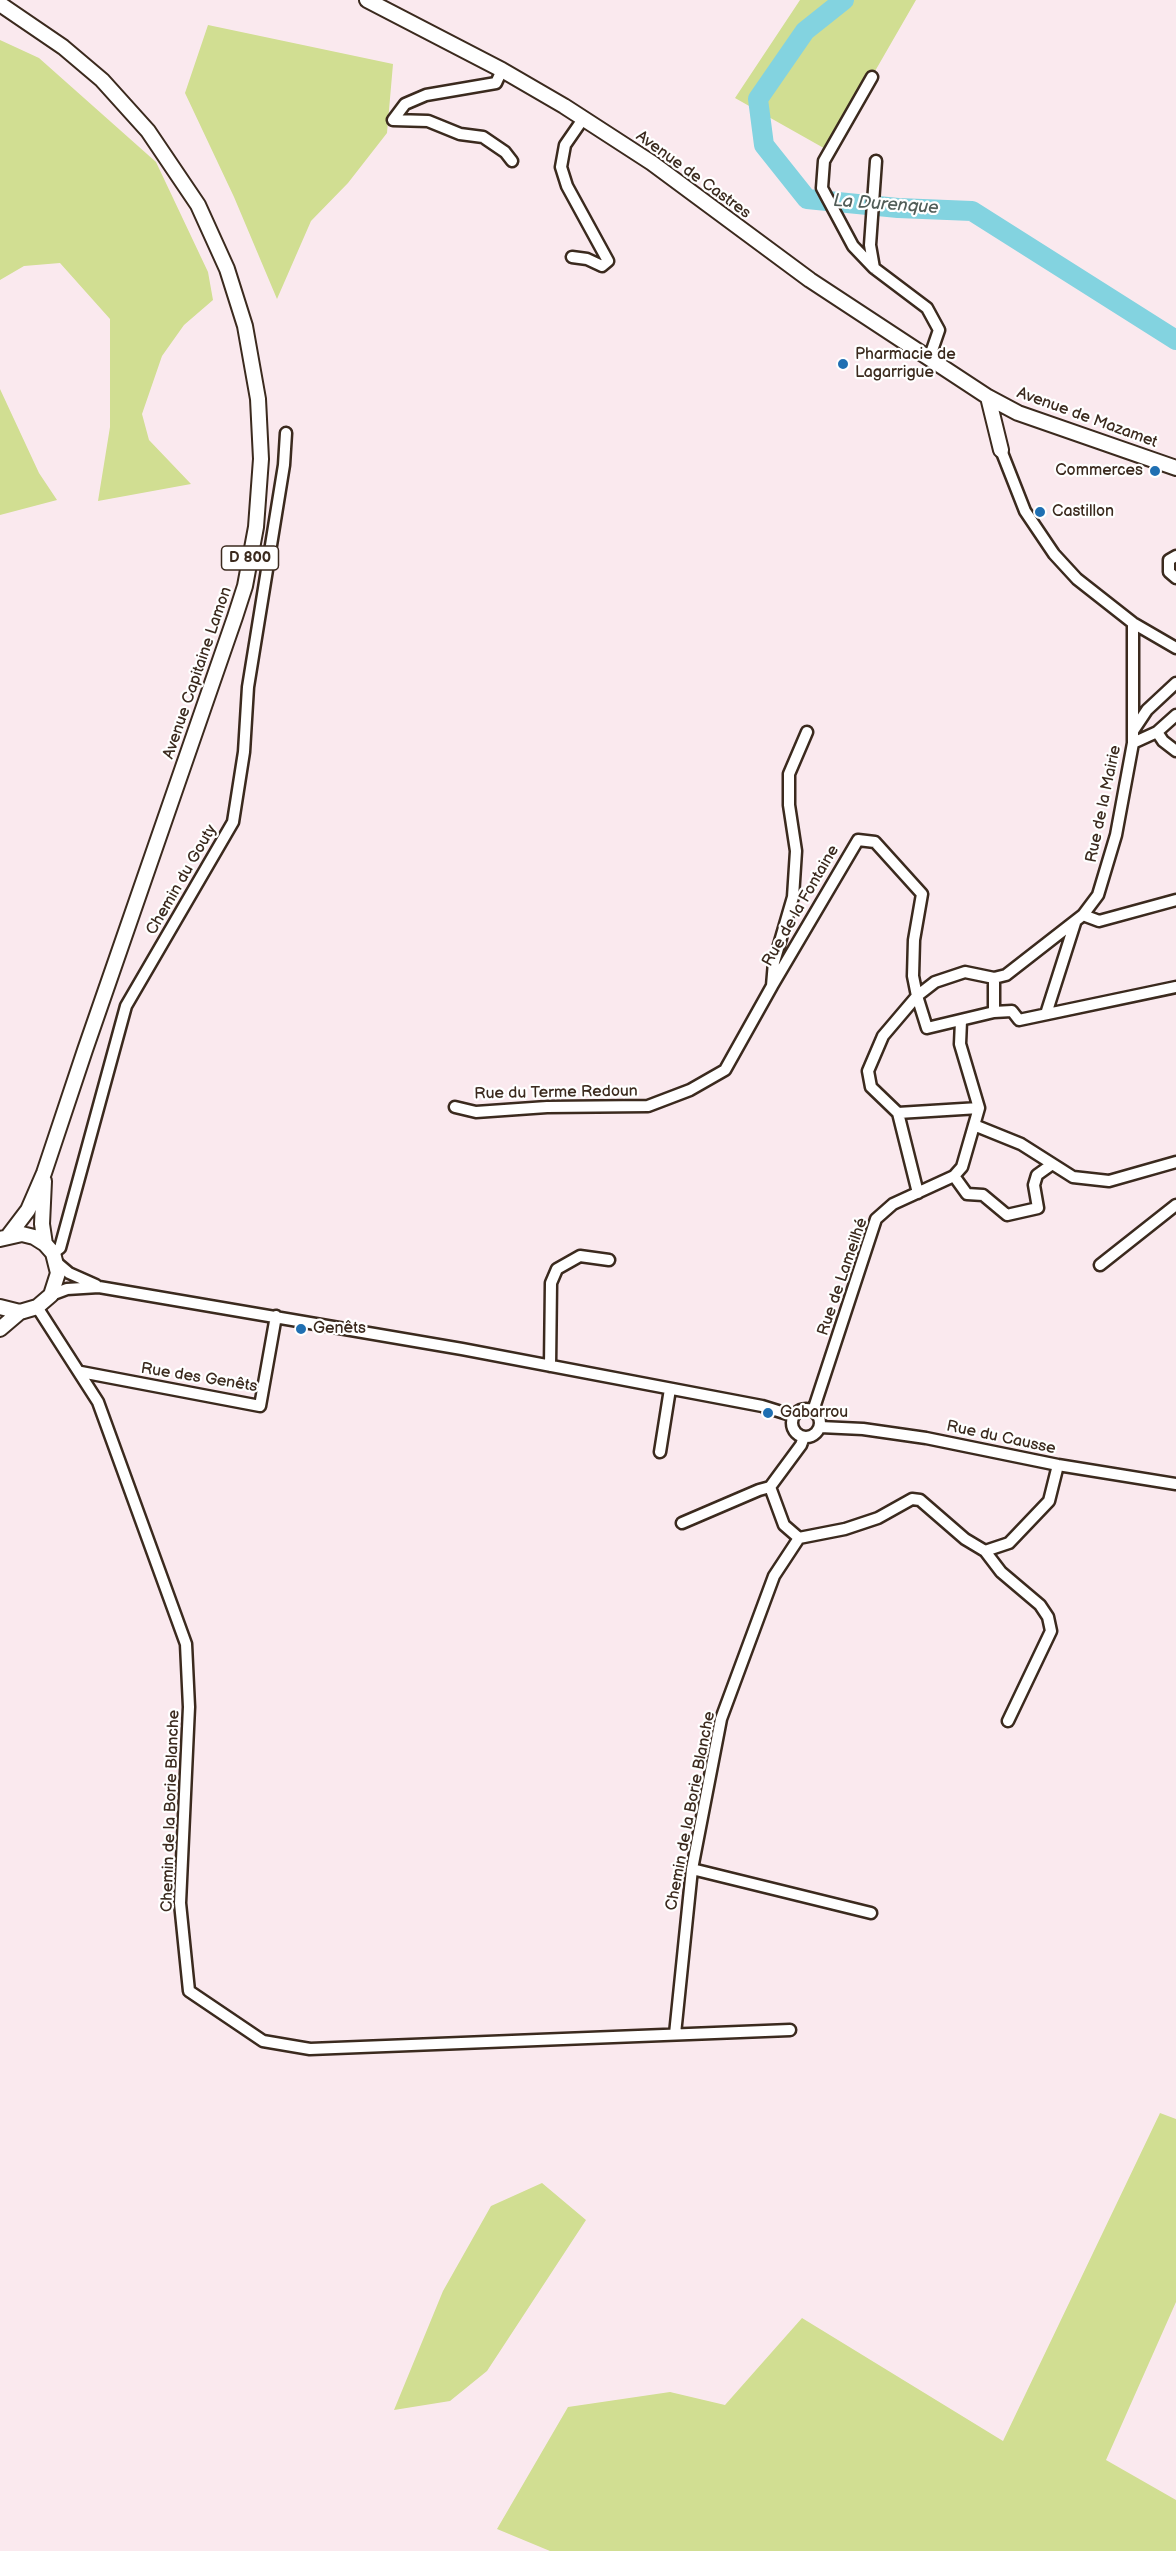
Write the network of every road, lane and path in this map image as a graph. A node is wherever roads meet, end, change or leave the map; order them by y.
1 (367, 0) edge
2 (0, 4) edge
3 (502, 70) junction
4 (872, 77) dead end
5 (583, 118) junction
6 (512, 161) dead end
7 (876, 161) dead end
8 (572, 257) dead end
9 (874, 268) junction
10 (928, 359) junction
11 (987, 398) junction
12 (286, 433) dead end
13 (1001, 450) joint
14 (1176, 468) edge
15 (1176, 556) edge
16 (1176, 578) edge
17 (1133, 623) junction
18 (1176, 648) edge
19 (1174, 687) edge
20 (1176, 715) edge
21 (1133, 731) junction
22 (807, 732) dead end
23 (1157, 732) junction
24 (1133, 743) junction
25 (1176, 751) edge
26 (1176, 900) edge
27 (1079, 918) junction
28 (994, 978) junction
29 (772, 986) junction
30 (1176, 987) edge
31 (917, 996) junction
32 (994, 1011) junction
33 (1046, 1014) junction
34 (961, 1021) junction
35 (455, 1107) dead end
36 (979, 1108) junction
37 (898, 1113) junction
38 (974, 1125) junction
39 (1176, 1162) edge
40 (1051, 1165) junction
41 (45, 1173) junction
42 (954, 1176) junction
43 (918, 1193) junction
44 (1176, 1205) edge
45 (5, 1237) edge
46 (51, 1253) junction
47 (609, 1260) dead end
48 (1100, 1265) dead end
49 (99, 1287) junction
50 (51, 1295) junction
51 (0, 1307) edge
52 (37, 1307) junction
53 (20, 1312) junction
54 (276, 1316) junction
55 (0, 1329) edge
56 (549, 1366) junction
57 (81, 1372) junction
58 (670, 1389) junction
59 (813, 1411) junction
60 (794, 1416) junction
61 (820, 1427) junction
62 (804, 1437) junction
63 (660, 1452) dead end
64 (1058, 1465) junction
65 (1176, 1484) edge
66 (770, 1487) junction
67 (682, 1523) dead end
68 (799, 1538) junction
69 (985, 1551) junction
70 (1008, 1721) dead end
71 (692, 1869) junction
72 (871, 1913) dead end
73 (790, 2030) dead end
74 (675, 2034) junction

1 - 3 main road, Avenue de Castres
2 - 41 main road, Avenue Capitaine Lamon / D 800
3 - 5 main road, Avenue de Castres
3 - 6 street
4 - 9 street
5 - 8 street
5 - 10 main road, Avenue de Castres
7 - 9 street
9 - 10 street
10 - 11 main road, Avenue de Castres
11 - 13 main road
11 - 14 main road, Avenue de Mazamet
12 - 46 street, Chemin du Gouty
13 - 17 street
15 - 16 street
17 - 18 street
17 - 21 street, Rue de la Mairie
19 - 21 street, Rue de la Mairie
20 - 23 street
21 - 24 street, Rue de la Mairie
22 - 29 street, Rue du Terme Redoun
23 - 24 street
23 - 25 street
24 - 27 street, Rue de la Mairie
26 - 27 street
27 - 28 street
27 - 33 street, Rue de la Mairie
28 - 31 street
28 - 32 street
29 - 31 street, Rue de la Fontaine
29 - 35 street, Rue du Terme Redoun
30 - 33 street
31 - 34 street
31 - 37 street
32 - 33 street
32 - 34 street
34 - 36 street
36 - 37 street
36 - 38 street
37 - 43 street
38 - 40 street
38 - 42 street
39 - 40 street
40 - 42 street
41 - 45 main road, Avenue Capitaine Lamon / D 800
41 - 46 main road, Avenue Capitaine Lamon / D 800
42 - 43 street, Rue de Lameilhé
43 - 59 street, Rue de Lameilhé
44 - 48 street
45 - 46 main road
46 - 49 street
46 - 50 main road, Avenue Capitaine Lamon
47 - 56 street
49 - 50 street
49 - 54 street
50 - 52 main road
51 - 53 main road
52 - 53 main road
52 - 57 street, Chemin de la Borie Blanche
53 - 55 main road
54 - 56 street
54 - 57 street, Rue des Genêts
56 - 58 street
57 - 74 street, Chemin de la Borie Blanche
58 - 60 street
58 - 63 street
59 - 60 street
59 - 61 street
60 - 62 street
61 - 62 street
61 - 64 street, Rue du Causse
62 - 66 street
64 - 65 street, Rue du Causse
64 - 69 street
66 - 67 street
66 - 68 street
68 - 69 street
68 - 71 street, Chemin de la Borie Blanche
69 - 70 street
71 - 72 street
71 - 74 street, Chemin de la Borie Blanche
73 - 74 street, Chemin de la Borie Blanche

